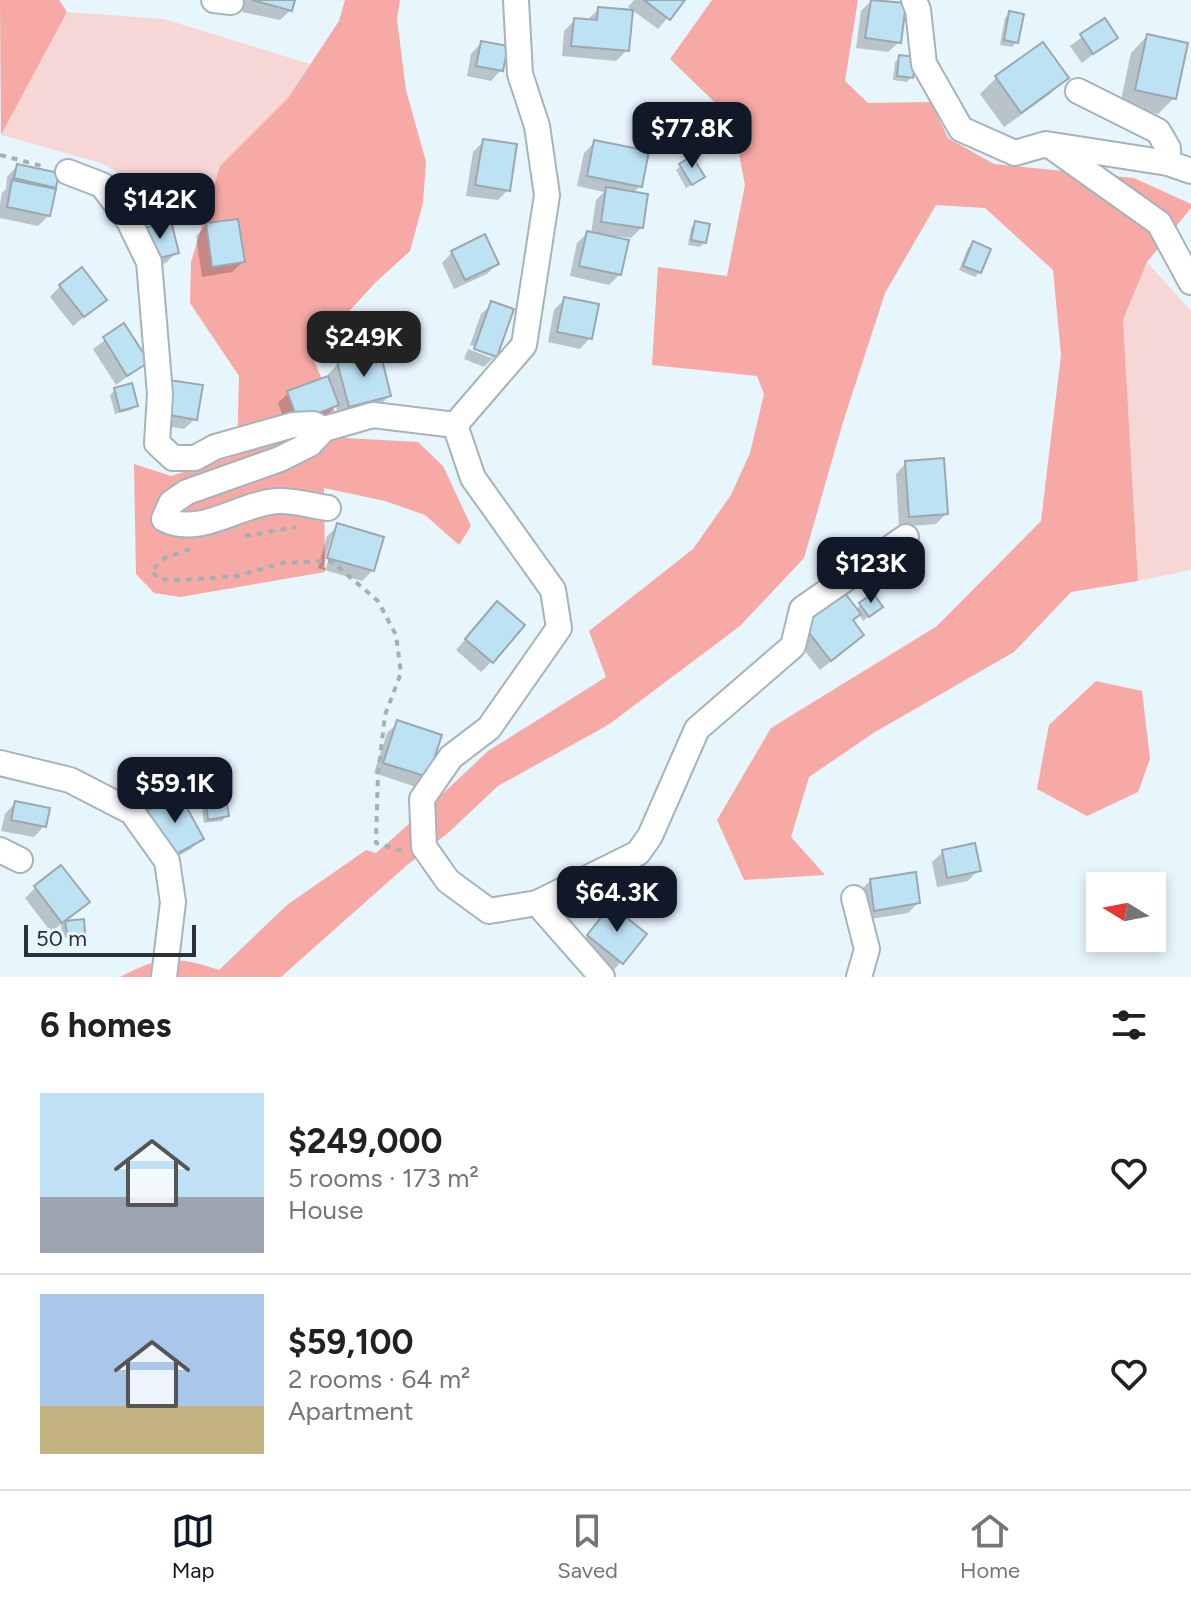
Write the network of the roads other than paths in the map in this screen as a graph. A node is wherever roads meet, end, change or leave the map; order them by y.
1 (516, 0) edge
2 (914, 0) edge
3 (1078, 91) dead end
4 (1046, 144) junction
5 (1180, 167) edge
6 (68, 172) road end
7 (1191, 282) edge
8 (455, 425) junction
9 (324, 429) junction
10 (328, 508) dead end
11 (906, 537) dead end
12 (0, 763) edge
13 (854, 898) dead end
14 (537, 903) junction
15 (164, 977) edge
16 (602, 977) edge
17 (859, 977) edge

1 - 8 street
2 - 4 street
3 - 5 street
4 - 5 street
4 - 7 street
6 - 9 street
8 - 9 street
8 - 14 street
9 - 10 street
11 - 14 street
12 - 15 street
13 - 17 street
14 - 16 street

